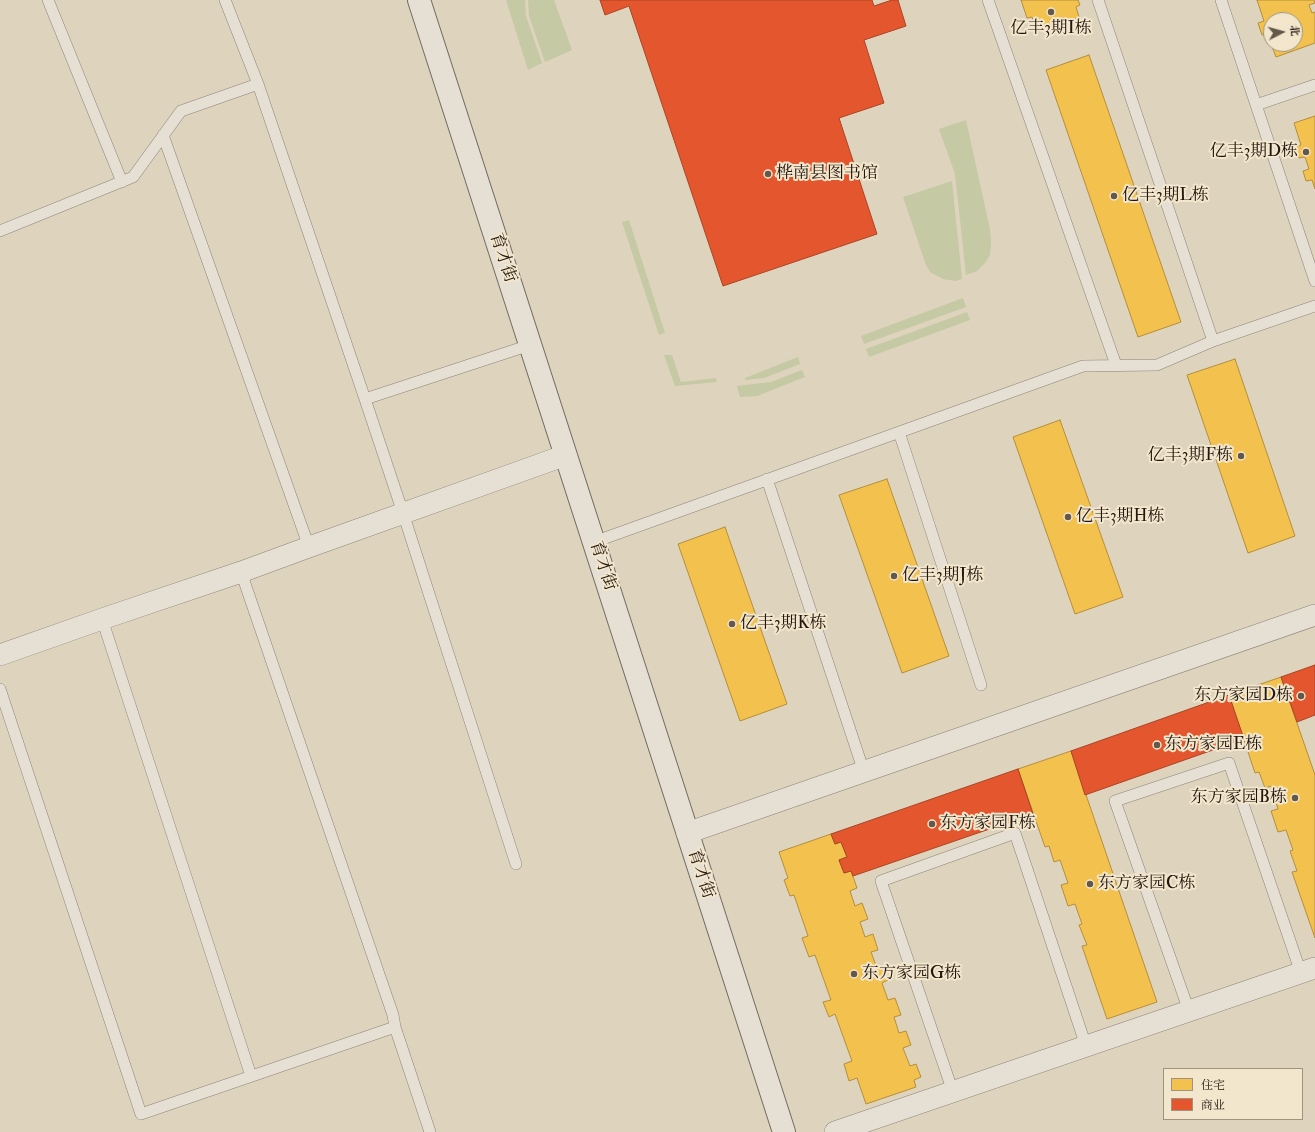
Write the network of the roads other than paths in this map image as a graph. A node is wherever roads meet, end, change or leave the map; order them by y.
1 (48, 0) edge
2 (225, 0) edge
3 (419, 0) edge
4 (988, 0) edge
5 (1098, 0) edge
6 (1221, 0) edge
7 (258, 84) junction
8 (1315, 85) edge
9 (1256, 105) junction
10 (163, 135) junction
11 (122, 182) junction
12 (0, 231) edge
13 (1315, 281) edge
14 (1315, 306) edge
15 (1213, 341) junction
16 (530, 345) junction
17 (1116, 365) junction
18 (365, 399) junction
19 (899, 432) junction
20 (566, 455) junction
21 (768, 480) junction
22 (403, 513) junction
23 (594, 542) junction
24 (309, 547) junction
25 (241, 572) junction
26 (1315, 615) edge
27 (102, 619) junction
28 (0, 655) edge
29 (982, 685) dead end
30 (0, 689) edge
31 (864, 772) junction
32 (687, 833) junction
33 (516, 864) dead end
34 (1308, 970) edge
35 (1188, 1011) junction
36 (395, 1027) junction
37 (1086, 1046) junction
38 (251, 1076) junction
39 (953, 1092) junction
40 (430, 1132) edge
41 (784, 1132) edge
42 (835, 1132) edge

1 - 11 lane
2 - 7 lane
3 - 16 street, 育才街
4 - 17 lane
5 - 15 lane
6 - 9 lane
7 - 10 lane
7 - 18 lane
8 - 9 lane
9 - 13 lane
10 - 11 lane
10 - 24 lane
11 - 12 lane
14 - 15 lane
15 - 17 lane
16 - 18 lane
16 - 20 street, 育才街
17 - 19 lane
18 - 22 lane
19 - 21 lane
19 - 29 lane
20 - 22 street
20 - 23 street, 育才街
21 - 23 lane
21 - 31 lane
22 - 24 street
22 - 33 lane
23 - 32 street, 育才街
24 - 25 street
25 - 27 street
25 - 36 lane
26 - 31 street
27 - 28 street
27 - 38 lane
30 - 38 lane
31 - 32 street
32 - 41 street, 育才街
34 - 35 street
34 - 35 lane
35 - 37 street
36 - 38 lane
36 - 40 lane
37 - 39 street
37 - 39 lane
39 - 42 street

